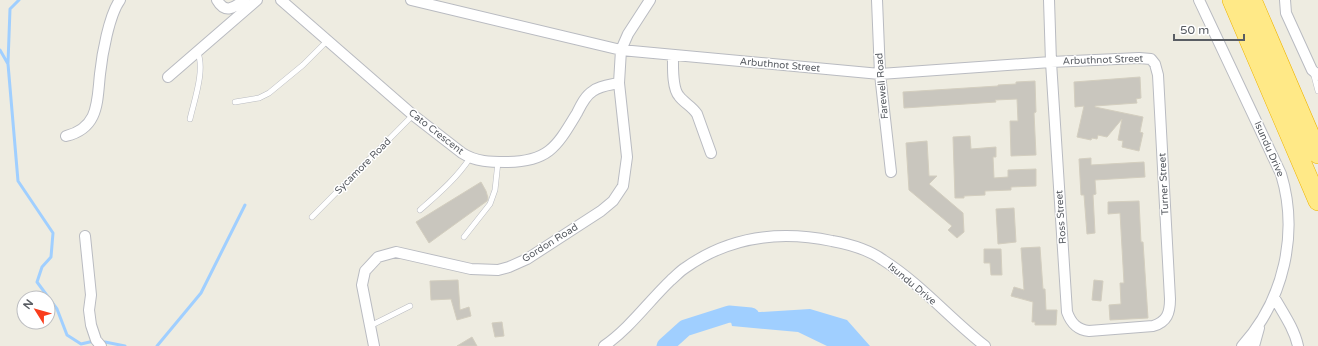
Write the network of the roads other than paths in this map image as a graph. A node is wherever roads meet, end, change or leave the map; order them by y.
1 (120, 0) edge
2 (217, 0) edge
3 (244, 0) edge
4 (257, 0) edge
5 (281, 0) edge
6 (411, 0) edge
7 (650, 0) edge
8 (877, 0) edge
9 (1049, 0) edge
10 (1199, 0) edge
11 (1232, 0) edge
12 (1252, 0) edge
13 (1284, 0) edge
14 (427, 2) edge
15 (328, 40) junction
16 (621, 50) junction
17 (197, 51) junction
18 (673, 56) junction
19 (1153, 61) joint
20 (1051, 62) junction
21 (1315, 73) edge
22 (880, 74) junction
23 (168, 77) dead end
24 (620, 84) junction
25 (1318, 90) edge
26 (235, 102) dead end
27 (1299, 110) junction
28 (413, 115) junction
29 (190, 119) dead end
30 (1318, 133) edge
31 (66, 136) dead end
32 (712, 153) dead end
33 (1318, 154) edge
34 (470, 158) junction
35 (498, 162) junction
36 (891, 172) dead end
37 (1318, 201) edge
38 (420, 210) dead end
39 (312, 217) dead end
40 (85, 236) dead end
41 (464, 237) dead end
42 (1274, 297) junction
43 (410, 306) dead end
44 (1170, 308) joint
45 (1260, 322) junction
46 (370, 326) junction
47 (1254, 345) edge
48 (101, 346) edge
49 (374, 346) edge
50 (604, 346) edge
51 (985, 346) edge
52 (1242, 346) edge
53 (1298, 346) edge

1 - 31 street
2 - 3 street
4 - 17 street
5 - 15 street, Cato Crescent
6 - 14 street, Arbuthnot Street
7 - 16 street
8 - 22 street, Farewell Road
9 - 20 street, Ross Street
10 - 42 street, Isundu Drive
11 - 37 highway
12 - 27 highway
13 - 21 street
14 - 16 street, Arbuthnot Street
15 - 26 lane
15 - 28 street, Cato Crescent
16 - 18 street, Arbuthnot Street
16 - 24 street, Gordon Road
17 - 23 street
17 - 29 lane
18 - 22 street, Arbuthnot Street
18 - 32 street
19 - 20 street, Arbuthnot Street
19 - 44 street, Turner Street
20 - 22 street, Arbuthnot Street
20 - 44 street, Ross Street
21 - 25 lane
22 - 36 street, Farewell Road
24 - 35 street, Cato Crescent
24 - 46 street, Gordon Road
27 - 30 highway
27 - 33 highway
28 - 34 street, Cato Crescent
28 - 39 lane, Sycamore Road
34 - 35 street, Cato Crescent
34 - 38 lane
35 - 41 lane
40 - 48 street
42 - 45 street, Isundu Drive
42 - 53 street
43 - 46 lane
45 - 47 street
45 - 52 street, Isundu Drive
46 - 49 street, Gordon Road
50 - 51 street, Isundu Drive

